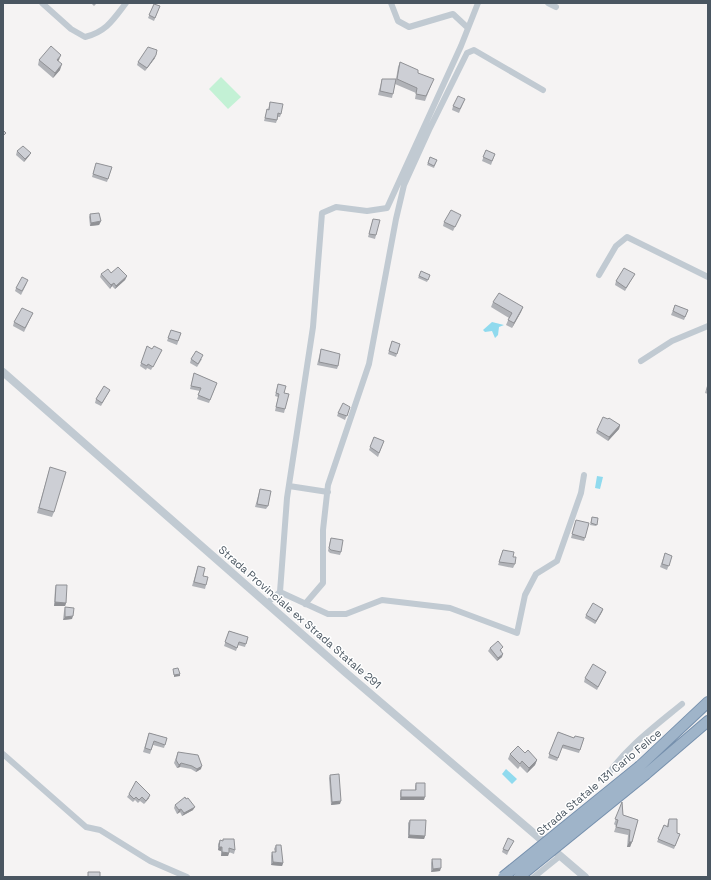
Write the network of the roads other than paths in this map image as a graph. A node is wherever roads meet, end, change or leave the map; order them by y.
1 (42, 3) edge
2 (126, 3) edge
3 (391, 3) edge
4 (478, 3) edge
5 (548, 3) edge
6 (556, 7) dead end
7 (468, 28) junction
8 (543, 90) dead end
9 (599, 275) dead end
10 (708, 277) edge
11 (708, 326) edge
12 (641, 361) dead end
13 (3, 372) edge
14 (584, 475) dead end
15 (289, 486) junction
16 (328, 492) junction
17 (280, 592) junction
18 (267, 603) junction
19 (305, 604) junction
20 (708, 702) edge
21 (682, 704) dead end
22 (708, 721) edge
23 (3, 754) edge
24 (643, 770) junction
25 (604, 780) dead end
26 (560, 856) junction
27 (187, 877) edge
28 (503, 877) edge
29 (519, 877) edge
30 (534, 877) edge
31 (585, 877) edge

1 - 2 street
3 - 7 street
4 - 7 street
5 - 6 street
7 - 15 street
8 - 16 street
9 - 10 street
11 - 12 street
13 - 18 street, Strada Provinciale ex Strada Statale 291
14 - 19 street
15 - 16 street
15 - 17 street
16 - 19 street
17 - 18 street
17 - 19 street
18 - 26 street, Strada Provinciale ex Strada Statale 291
20 - 24 highway, Strada Statale 131 Carlo Felice
21 - 25 street
22 - 24 highway, Strada Statale 131 Carlo Felice
23 - 27 street
24 - 28 highway, Strada Statale 131 Carlo Felice, bridge
24 - 29 highway, Strada Statale 131 Carlo Felice, bridge
26 - 30 street
26 - 31 street, Strada Provinciale ex Strada Statale 291

